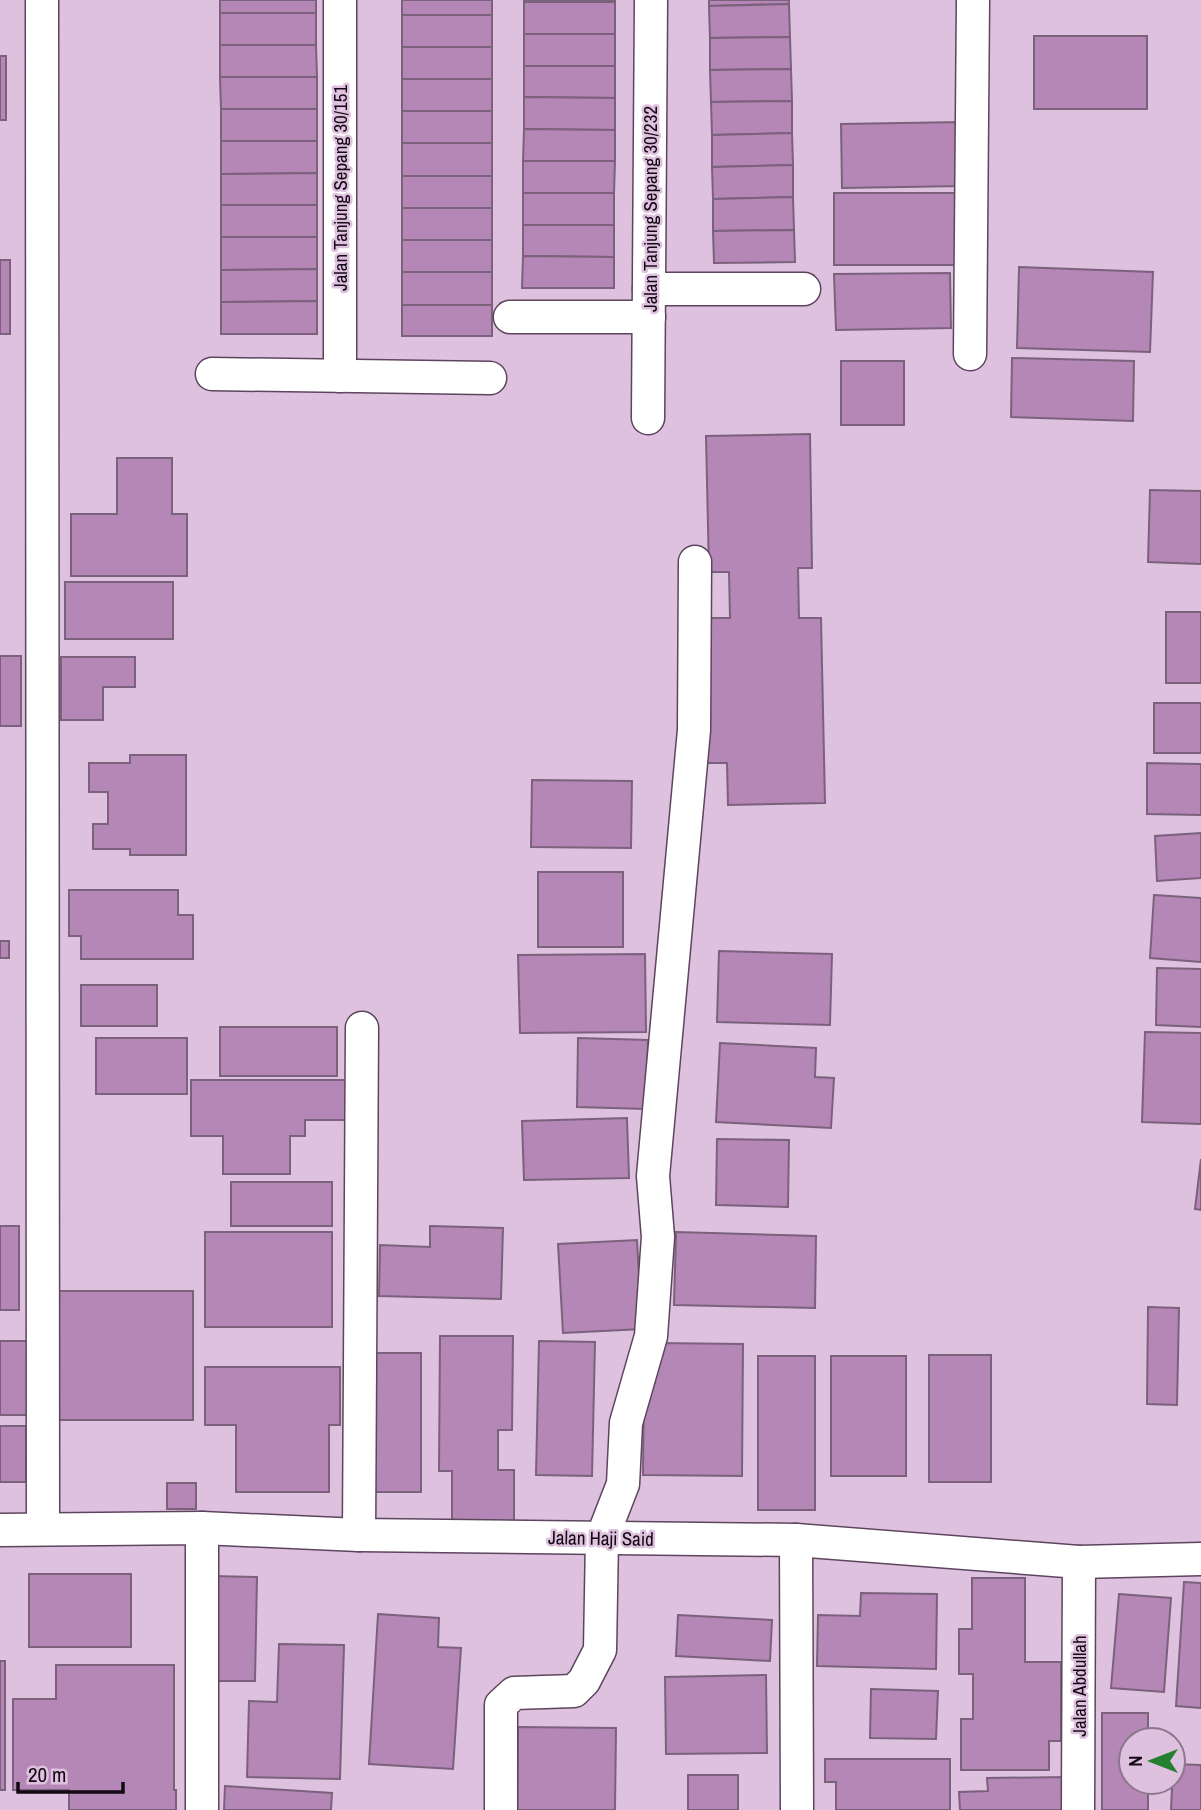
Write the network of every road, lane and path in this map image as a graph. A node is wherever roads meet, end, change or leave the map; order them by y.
1 (42, 0) edge
2 (340, 0) edge
3 (651, 0) edge
4 (974, 0) edge
5 (804, 289) dead end
6 (649, 303) junction
7 (510, 317) dead end
8 (970, 354) dead end
9 (212, 374) dead end
10 (340, 376) junction
11 (490, 378) dead end
12 (648, 418) dead end
13 (695, 562) dead end
14 (362, 1028) dead end
15 (202, 1528) junction
16 (43, 1529) junction
17 (0, 1530) edge
18 (359, 1535) junction
19 (602, 1538) junction
20 (796, 1541) junction
21 (1201, 1559) edge
22 (1079, 1563) junction
23 (202, 1810) edge
24 (500, 1810) edge
25 (796, 1810) edge
26 (1078, 1810) edge

1 - 16 street
2 - 10 street, Jalan Tanjung Sepang 30/151
3 - 6 street, Jalan Tanjung Sepang 30/232
4 - 8 street
5 - 6 street
6 - 7 street
6 - 12 street, Jalan Tanjung Sepang 30/232
9 - 10 street
10 - 11 street
13 - 19 street
14 - 18 street
15 - 16 street, Jalan Haji Said
15 - 18 street, Jalan Haji Said
15 - 23 street
16 - 17 street, Jalan Haji Said
18 - 19 street, Jalan Haji Said
19 - 20 street, Jalan Haji Said
19 - 24 street
20 - 22 street, Jalan Haji Said
20 - 25 street
21 - 22 street, Jalan Haji Said
22 - 26 street, Jalan Abdullah

